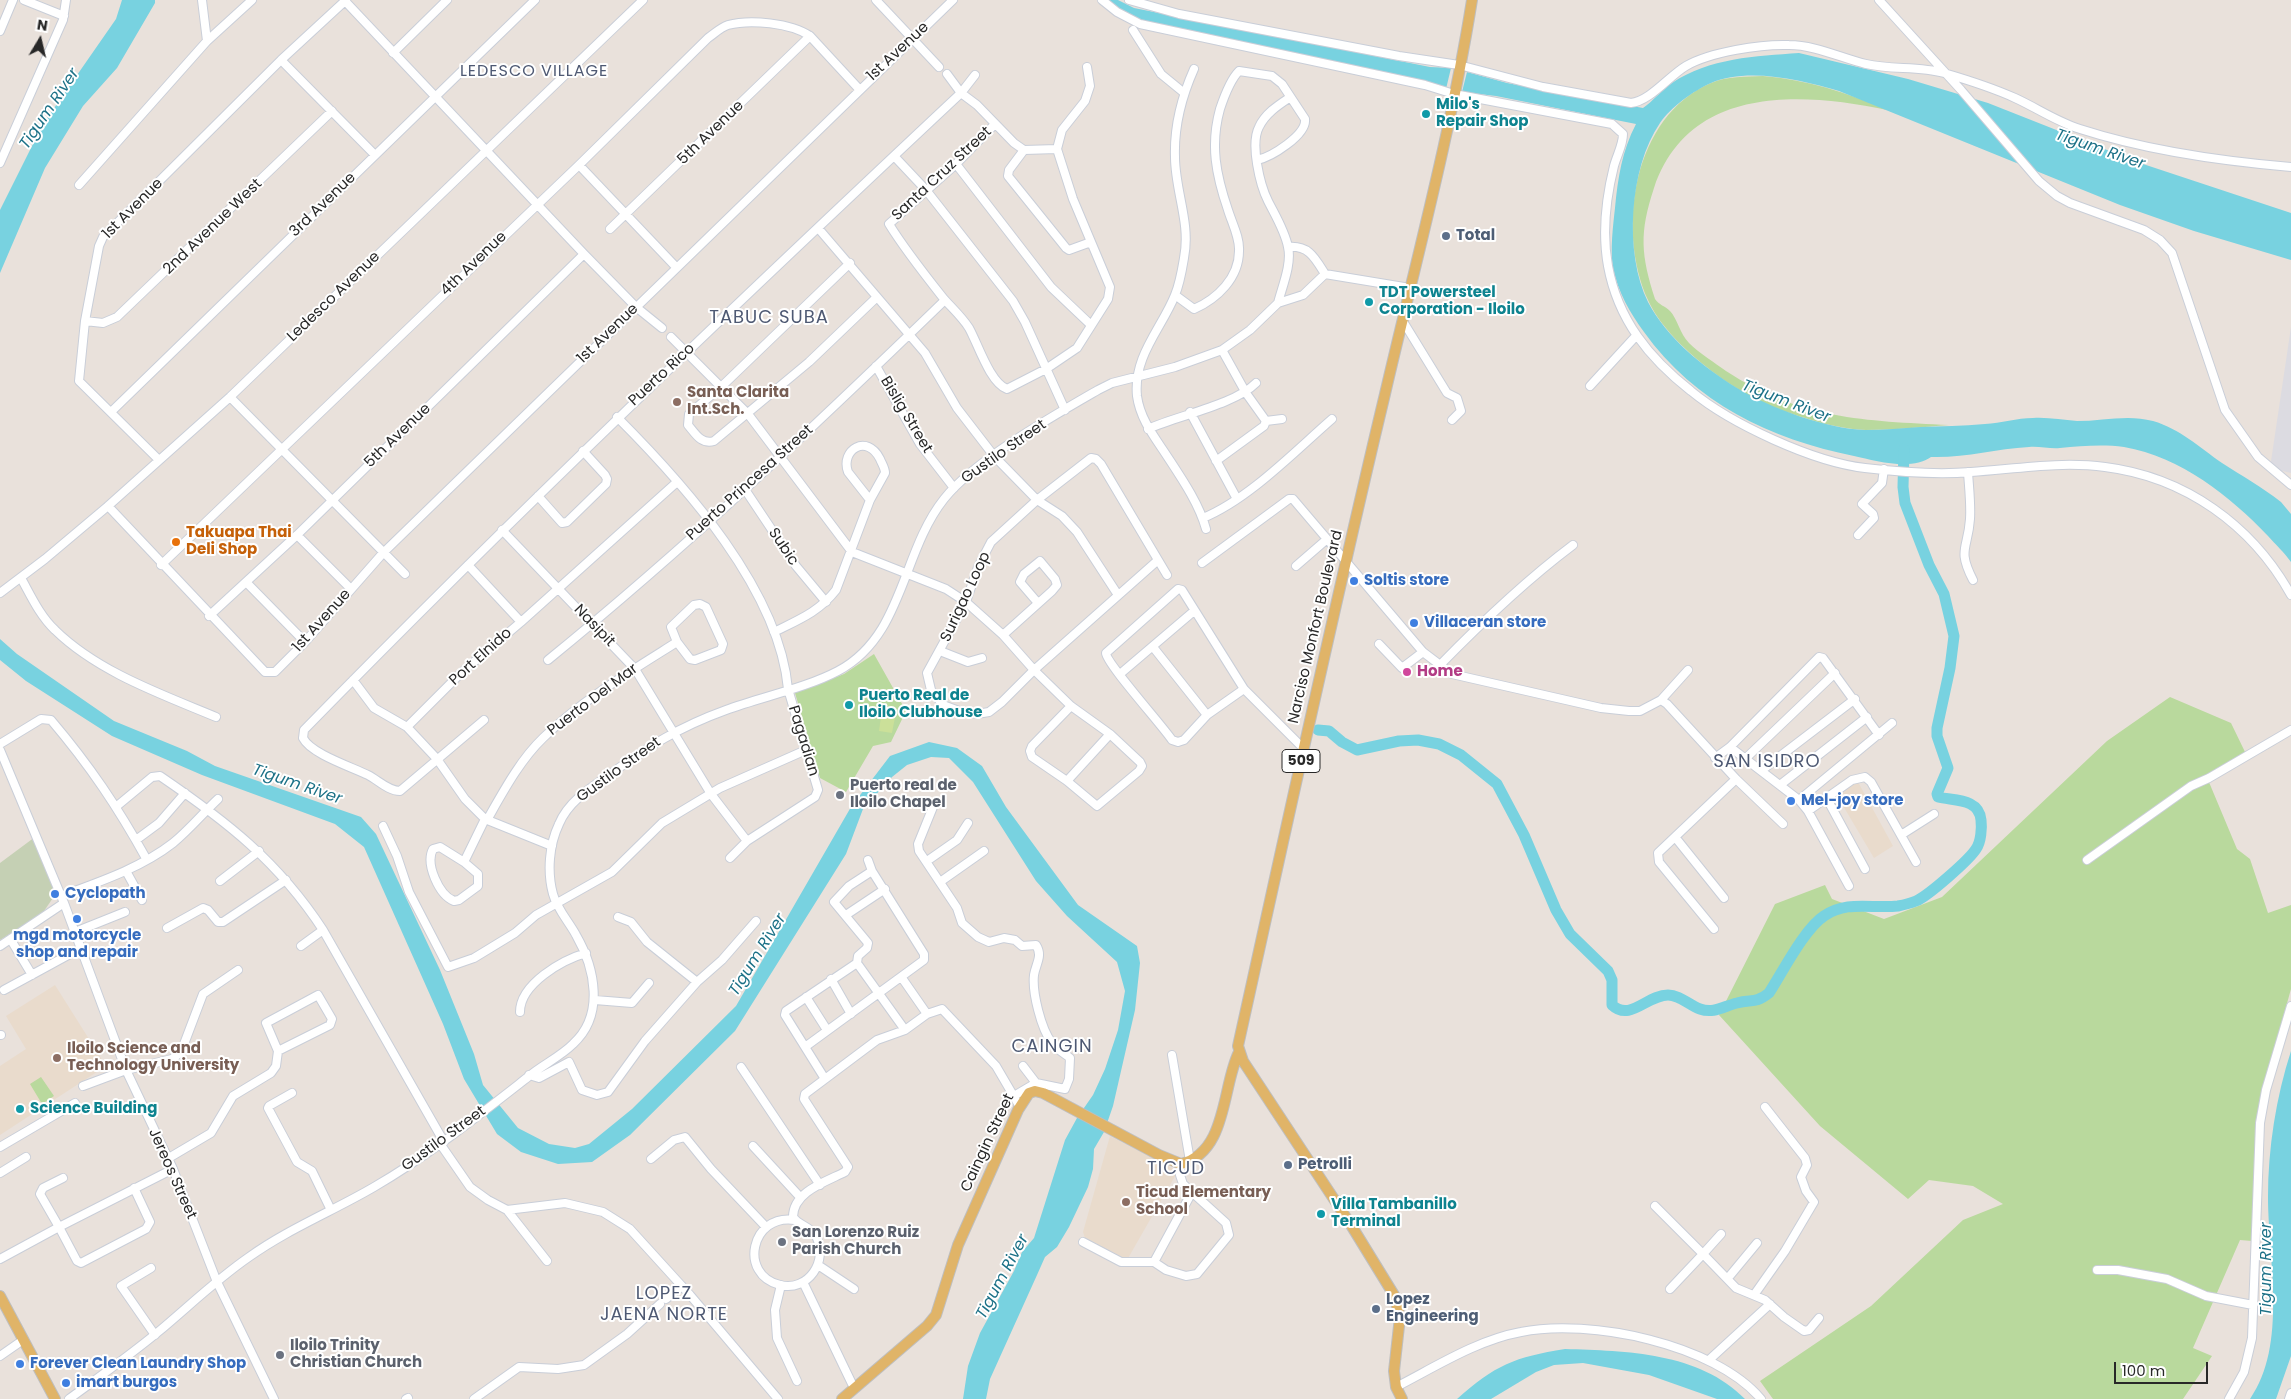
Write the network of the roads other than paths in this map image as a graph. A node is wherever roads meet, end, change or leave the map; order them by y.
1 (13, 0) edge
2 (24, 0) edge
3 (66, 0) edge
4 (202, 0) edge
5 (252, 0) edge
6 (447, 0) edge
7 (535, 0) edge
8 (643, 0) edge
9 (876, 0) edge
10 (953, 0) edge
11 (1102, 0) edge
12 (1130, 0) edge
13 (1472, 0) edge
14 (1879, 0) edge
15 (345, 1) edge
16 (64, 16) junction
17 (1133, 30) dead end
18 (0, 31) edge
19 (810, 36) junction
20 (913, 38) junction
21 (207, 41) junction
22 (393, 53) junction
23 (281, 60) junction
24 (1460, 65) junction
25 (939, 67) dead end
26 (1087, 67) dead end
27 (1194, 69) dead end
28 (1946, 73) junction
29 (947, 74) dead end
30 (975, 75) dead end
31 (859, 89) junction
32 (1183, 92) junction
33 (961, 94) junction
34 (1454, 94) junction
35 (434, 97) junction
36 (1289, 98) junction
37 (332, 111) junction
38 (994, 124) junction
39 (1057, 149) junction
40 (1024, 150) junction
41 (487, 152) junction
42 (375, 155) junction
43 (894, 156) junction
44 (1257, 160) junction
45 (0, 163) edge
46 (956, 164) junction
47 (579, 165) junction
48 (2291, 167) edge
49 (79, 184) dead end
50 (926, 190) junction
51 (537, 204) junction
52 (628, 214) junction
53 (818, 228) junction
54 (610, 229) dead end
55 (1091, 242) junction
56 (1288, 247) junction
57 (584, 254) junction
58 (850, 263) junction
59 (676, 267) junction
60 (1325, 274) junction
61 (1410, 288) junction
62 (1175, 295) junction
63 (877, 297) junction
64 (945, 300) junction
65 (1278, 303) junction
66 (636, 307) junction
67 (85, 321) junction
68 (1404, 323) junction
69 (1092, 325) junction
70 (662, 328) dead end
71 (909, 335) junction
72 (671, 337) dead end
73 (1635, 337) junction
74 (1222, 350) junction
75 (686, 354) junction
76 (876, 366) junction
77 (1046, 368) junction
78 (1138, 376) junction
79 (1256, 383) dead end
80 (1590, 386) dead end
81 (721, 387) junction
82 (1246, 393) junction
83 (230, 397) junction
84 (1065, 410) junction
85 (112, 411) junction
86 (1190, 412) junction
87 (748, 414) junction
88 (617, 417) junction
89 (1282, 419) dead end
90 (1332, 419) dead end
91 (1452, 420) dead end
92 (1266, 421) junction
93 (1148, 429) junction
94 (281, 450) junction
95 (583, 452) junction
96 (994, 456) junction
97 (781, 458) junction
98 (158, 460) junction
99 (1216, 461) junction
100 (1888, 469) junction
101 (1968, 472) junction
102 (678, 482) junction
103 (2291, 484) edge
104 (744, 488) junction
105 (954, 488) junction
106 (538, 496) junction
107 (1238, 499) junction
108 (870, 500) junction
109 (1037, 500) junction
110 (331, 501) junction
111 (108, 506) junction
112 (1203, 518) junction
113 (709, 520) junction
114 (1206, 529) dead end
115 (502, 530) junction
116 (297, 535) junction
117 (1858, 535) dead end
118 (1326, 540) junction
119 (1573, 545) dead end
120 (852, 552) junction
121 (383, 553) junction
122 (1157, 560) junction
123 (1346, 560) junction
124 (1202, 563) dead end
125 (161, 565) junction
126 (468, 565) junction
127 (1296, 566) dead end
128 (405, 574) dead end
129 (908, 574) junction
130 (1167, 575) dead end
131 (1973, 580) dead end
132 (17, 581) junction
133 (246, 582) junction
134 (557, 587) junction
135 (351, 589) junction
136 (0, 592) edge
137 (1118, 595) junction
138 (2291, 595) edge
139 (826, 602) junction
140 (966, 602) junction
141 (1038, 603) junction
142 (1194, 611) junction
143 (209, 616) junction
144 (521, 622) junction
145 (593, 624) junction
146 (774, 632) junction
147 (1003, 635) junction
148 (305, 642) junction
149 (677, 642) junction
150 (1379, 644) dead end
151 (1154, 647) junction
152 (940, 651) junction
153 (1423, 652) junction
154 (982, 658) dead end
155 (548, 660) dead end
156 (1439, 666) junction
157 (635, 669) junction
158 (1034, 670) junction
159 (1688, 670) dead end
160 (1835, 673) junction
161 (1120, 674) junction
162 (353, 680) junction
163 (1244, 689) junction
164 (788, 690) junction
165 (1854, 699) junction
166 (1661, 700) junction
167 (1071, 706) junction
168 (1207, 715) junction
169 (216, 717) dead end
170 (1867, 717) junction
171 (484, 720) dead end
172 (1892, 723) dead end
173 (407, 727) junction
174 (2291, 730) edge
175 (674, 731) junction
176 (1110, 734) junction
177 (1879, 735) junction
178 (0, 744) edge
179 (1730, 746) junction
180 (1304, 749) junction
181 (0, 750) edge
182 (806, 750) junction
183 (1715, 758) junction
184 (1746, 758) junction
185 (436, 759) junction
186 (1762, 770) junction
187 (4, 771) edge
188 (1736, 780) junction
189 (1067, 781) junction
190 (1780, 785) junction
191 (185, 793) junction
192 (711, 794) junction
193 (1826, 798) junction
194 (218, 799) dead end
195 (1799, 800) junction
196 (935, 802) dead end
197 (117, 806) junction
198 (208, 808) junction
199 (1808, 811) junction
200 (1934, 814) dead end
201 (486, 819) junction
202 (968, 823) dead end
203 (1783, 824) dead end
204 (382, 826) dead end
205 (1901, 835) junction
206 (1675, 837) junction
207 (136, 840) junction
208 (747, 841) junction
209 (552, 846) junction
210 (259, 851) junction
211 (984, 851) dead end
212 (730, 858) dead end
213 (147, 860) junction
214 (868, 860) dead end
215 (2087, 860) dead end
216 (464, 862) junction
217 (927, 862) junction
218 (1916, 862) dead end
219 (1865, 869) dead end
220 (126, 870) junction
221 (872, 871) junction
222 (286, 880) junction
223 (220, 881) dead end
224 (940, 882) junction
225 (1849, 886) dead end
226 (885, 889) junction
227 (1724, 898) dead end
228 (63, 900) junction
229 (142, 900) dead end
230 (556, 903) junction
231 (125, 912) dead end
232 (846, 915) junction
233 (618, 917) dead end
234 (756, 921) dead end
235 (167, 928) dead end
236 (1714, 929) dead end
237 (323, 930) junction
238 (75, 932) junction
239 (11, 940) junction
240 (0, 946) edge
241 (301, 946) dead end
242 (81, 948) junction
243 (586, 953) junction
244 (857, 963) junction
245 (238, 970) dead end
246 (32, 975) junction
247 (902, 978) junction
248 (831, 979) junction
249 (697, 982) junction
250 (649, 983) dead end
251 (4, 990) dead end
252 (880, 994) junction
253 (806, 997) junction
254 (595, 1000) junction
255 (2291, 1006) edge
256 (520, 1012) dead end
257 (851, 1014) junction
258 (927, 1014) junction
259 (828, 1030) junction
260 (905, 1030) junction
261 (805, 1047) junction
262 (278, 1051) junction
263 (1239, 1052) junction
264 (1172, 1055) dead end
265 (1023, 1066) dead end
266 (741, 1067) dead end
267 (126, 1070) junction
268 (529, 1076) junction
269 (825, 1079) junction
270 (1036, 1083) junction
271 (83, 1086) dead end
272 (292, 1092) dead end
273 (1014, 1096) junction
274 (75, 1103) dead end
275 (1020, 1107) junction
276 (1765, 1107) dead end
277 (442, 1143) junction
278 (753, 1146) dead end
279 (0, 1147) edge
280 (26, 1157) dead end
281 (167, 1159) junction
282 (651, 1159) dead end
283 (1185, 1162) junction
284 (173, 1169) junction
285 (0, 1173) edge
286 (63, 1178) dead end
287 (820, 1185) junction
288 (134, 1188) junction
289 (1192, 1192) junction
290 (800, 1197) junction
291 (1655, 1206) dead end
292 (331, 1210) junction
293 (506, 1210) junction
294 (795, 1220) junction
295 (60, 1227) junction
296 (766, 1227) junction
297 (1720, 1234) dead end
298 (1083, 1242) dead end
299 (1756, 1243) dead end
300 (1703, 1254) junction
301 (0, 1260) edge
302 (547, 1261) dead end
303 (1154, 1262) junction
304 (818, 1265) junction
305 (151, 1268) dead end
306 (2097, 1270) dead end
307 (1728, 1278) junction
308 (217, 1282) junction
309 (803, 1282) junction
310 (781, 1285) junction
311 (682, 1286) junction
312 (854, 1289) dead end
313 (1670, 1289) dead end
314 (1754, 1295) junction
315 (0, 1296) edge
316 (1770, 1304) junction
317 (2253, 1305) junction
318 (1819, 1318) dead end
319 (155, 1335) junction
320 (23, 1340) junction
321 (0, 1356) edge
322 (1709, 1360) junction
323 (797, 1381) dead end
324 (854, 1388) junction
325 (1399, 1393) edge
326 (2291, 1393) edge
327 (54, 1399) edge
328 (69, 1399) edge
329 (274, 1399) edge
330 (474, 1399) edge
331 (778, 1399) edge
332 (842, 1399) edge
333 (1761, 1399) edge
334 (2229, 1399) edge
335 (2288, 1399) edge

1 - 18 street
2 - 16 street
3 - 16 street
4 - 21 street
5 - 21 street
6 - 22 street
7 - 35 street, 3rd Avenue
8 - 41 street, Ledesco Avenue
9 - 20 street
10 - 20 street, 1st Avenue
11 - 34 street
12 - 24 street
13 - 24 main road, Narciso Monfort Boulevard / 509
14 - 28 street
15 - 22 street
15 - 23 street, 1st Avenue
16 - 45 street
17 - 32 street
19 - 31 street
19 - 47 street, 4th Avenue
19 - 52 street, 5th Avenue
20 - 25 street
20 - 31 street, 1st Avenue
21 - 49 street
22 - 35 street
23 - 37 street
23 - 67 street, 1st Avenue
24 - 28 street
24 - 34 main road, Narciso Monfort Boulevard / 509
26 - 39 street
27 - 32 street
28 - 48 street
28 - 103 street
29 - 33 street
30 - 33 street, Puerto Rico
31 - 59 street, 1st Avenue
32 - 62 street
33 - 38 street
33 - 43 street, Puerto Rico
34 - 61 main road, Narciso Monfort Boulevard / 509
34 - 73 street
35 - 41 street
35 - 42 street, 3rd Avenue
36 - 44 street
36 - 44 street
36 - 62 street
37 - 42 street
37 - 67 street, 2nd Avenue West
38 - 40 street
38 - 46 street, Santa Cruz Street
39 - 40 street
39 - 55 street
40 - 55 street
41 - 51 street
41 - 83 street, Ledesco Avenue
42 - 85 street, 3rd Avenue
43 - 50 street
43 - 53 street, Puerto Rico
44 - 56 street
46 - 50 street, Santa Cruz Street
46 - 69 street
47 - 51 street, 4th Avenue
47 - 52 street
50 - 64 street, Santa Cruz Street
50 - 77 street
51 - 57 street
51 - 94 street, 4th Avenue
52 - 54 street, 5th Avenue
52 - 59 street
53 - 58 street
53 - 75 street, Puerto Rico
55 - 69 street
56 - 60 street
56 - 65 street
57 - 66 street
57 - 110 street, 5th Avenue
58 - 63 street
58 - 81 street
59 - 66 street, 1st Avenue
60 - 61 street
60 - 65 street
61 - 68 main road, Narciso Monfort Boulevard / 509
62 - 78 street
63 - 71 street
63 - 87 street
64 - 71 street, Puerto Princesa Street
64 - 77 street
65 - 74 street, Gustilo Street
66 - 70 street
66 - 121 street, 1st Avenue
67 - 85 street, 1st Avenue
68 - 91 street
68 - 123 main road, Narciso Monfort Boulevard / 509
69 - 77 street
71 - 76 street, Puerto Princesa Street
71 - 96 street
72 - 75 street
73 - 80 street
73 - 100 street
74 - 78 street, Gustilo Street
74 - 82 street
75 - 81 street
75 - 88 street, Puerto Rico
76 - 97 street, Puerto Princesa Street
76 - 105 street, Bislig Street
77 - 84 street
78 - 84 street, Gustilo Street
78 - 93 street
79 - 82 street
81 - 87 street
81 - 87 street
82 - 86 street
82 - 92 street
83 - 94 street
83 - 98 street, Ledesco Avenue
84 - 96 street, Gustilo Street
85 - 98 street, 1st Avenue
86 - 93 street
86 - 99 street
87 - 97 street
88 - 95 street, Puerto Rico
88 - 102 street, Pagadian
89 - 92 street
90 - 107 street
92 - 99 street
93 - 112 street
94 - 110 street
94 - 125 street, 4th Avenue
95 - 106 street, Puerto Rico
95 - 106 street
96 - 105 street, Gustilo Street
96 - 109 street
97 - 104 street, Puerto Princesa Street
97 - 120 street
98 - 111 street, Ledesco Avenue
99 - 107 street
100 - 101 street
100 - 117 street
101 - 131 street
101 - 138 street
102 - 113 street, Pagadian
102 - 134 street
104 - 113 street, Puerto Princesa Street
104 - 139 street, Subic
105 - 129 street, Gustilo Street
106 - 115 street, Puerto Rico
107 - 112 street
108 - 108 street
108 - 120 street
109 - 122 street, Surigao Loop
109 - 137 street
109 - 140 street, Surigao Loop
110 - 116 street, 5th Avenue
110 - 121 street
111 - 125 street
111 - 132 street, Ledesco Avenue
112 - 114 street
113 - 145 street, Puerto Princesa Street
113 - 146 street, Pagadian
115 - 126 street, Puerto Rico
115 - 134 street, Nasipit
116 - 133 street, 5th Avenue
116 - 135 street
118 - 123 street
118 - 124 street
118 - 127 street
119 - 156 street
120 - 129 street
120 - 139 street
121 - 128 street
121 - 135 street, 1st Avenue
122 - 130 street
122 - 137 street
123 - 153 street
123 - 180 main road, Narciso Monfort Boulevard / 509
125 - 143 street
126 - 144 street, Port Elnido
126 - 162 street, Puerto Rico
129 - 140 street
129 - 164 street, Gustilo Street
132 - 136 street, Ledesco Avenue
132 - 169 street
133 - 143 street, 5th Avenue
133 - 148 street
134 - 144 street
134 - 145 street, Nasipit
135 - 148 street, 1st Avenue
137 - 158 street
139 - 146 street
140 - 147 street
140 - 152 street, Surigao Loop
141 - 141 street
141 - 147 street
142 - 151 street
142 - 161 street
142 - 163 street
143 - 148 street, 1st Avenue
144 - 173 street, Port Elnido
145 - 155 street, Puerto Princesa Street
145 - 157 street, Nasipit
146 - 164 street, Pagadian
147 - 158 street
149 - 149 street
149 - 157 street, Puerto Del Mar
150 - 153 street
151 - 161 street
151 - 168 street
152 - 154 street
152 - 158 street, Surigao Loop
153 - 156 street
156 - 166 street
157 - 175 street, Nasipit
157 - 201 street, Puerto Del Mar
158 - 167 street
159 - 166 street
160 - 165 street
160 - 179 street
160 - 184 street
161 - 168 street
162 - 173 street
162 - 185 street, Puerto Rico
163 - 168 street
163 - 180 street
164 - 175 street, Gustilo Street
164 - 182 street, Pagadian
165 - 170 street
165 - 186 street
166 - 183 street
167 - 176 street
167 - 189 street
170 - 177 street
170 - 190 street
171 - 185 street
172 - 177 street
173 - 185 street
174 - 215 street
175 - 192 street
175 - 209 street, Gustilo Street
176 - 189 street
176 - 189 street
177 - 195 street
178 - 197 street
179 - 183 street
179 - 184 street
180 - 263 main road, Narciso Monfort Boulevard / 509
181 - 187 street, Jereos Street
182 - 192 street
182 - 208 street, Pagadian
183 - 188 street
184 - 186 street
185 - 201 street
186 - 190 street
187 - 228 street, Jereos Street
188 - 203 street
188 - 206 street
190 - 195 street
191 - 197 street
191 - 198 street
191 - 207 street
192 - 208 street
192 - 230 street
193 - 199 street
193 - 205 street
193 - 219 street
194 - 198 street
195 - 199 street
196 - 217 street
197 - 207 street
198 - 210 street
198 - 213 street
199 - 225 street
200 - 205 street
201 - 209 street
201 - 216 street, Puerto Del Mar
202 - 217 street
204 - 230 street
205 - 218 street
206 - 227 street
206 - 236 street
207 - 213 street
208 - 212 street, Pagadian
209 - 230 street, Gustilo Street
210 - 222 street
210 - 223 street
211 - 224 street
213 - 220 street
214 - 221 street
216 - 216 street
217 - 224 street
220 - 228 street
220 - 229 street
221 - 226 street
221 - 232 street
222 - 235 street
222 - 237 street
224 - 270 street
226 - 232 street
226 - 247 street
228 - 238 street, Jereos Street
228 - 239 street
230 - 243 street, Gustilo Street
231 - 238 street
232 - 244 street
233 - 249 street
234 - 249 street
237 - 241 street
237 - 277 street
238 - 242 street, Jereos Street
239 - 240 street
239 - 246 street
242 - 246 street
242 - 267 street, Jereos Street
243 - 254 street, Gustilo Street
243 - 256 street
244 - 248 street
244 - 252 street
245 - 267 street
246 - 251 street
247 - 252 street
247 - 258 street
248 - 253 street
248 - 257 street
249 - 268 street
250 - 254 street
252 - 257 street
252 - 260 street
253 - 259 street
253 - 261 street
254 - 268 street, Gustilo Street
255 - 317 street
257 - 259 street
258 - 260 street
258 - 273 street
259 - 261 street
260 - 269 street
261 - 269 street
262 - 262 street
262 - 281 street
263 - 283 main road
263 - 325 main road
264 - 283 street
265 - 270 street
266 - 287 street
267 - 271 street
267 - 281 street, Jereos Street
268 - 277 street, Gustilo Street
269 - 287 street
270 - 273 street
272 - 292 street
273 - 275 street
274 - 279 street
275 - 283 main road, Caingin Street
275 - 324 main road, Caingin Street
276 - 314 street
277 - 292 street, Gustilo Street
277 - 293 street
278 - 290 street
280 - 285 street
281 - 284 street, Jereos Street
282 - 296 street
283 - 289 street
284 - 288 street
284 - 308 street, Jereos Street
286 - 295 street
287 - 290 street
288 - 295 street
288 - 295 street
289 - 303 street
289 - 303 street
290 - 294 street
291 - 300 street
292 - 308 street, Gustilo Street
293 - 302 street
293 - 311 street
294 - 296 street
294 - 304 street
295 - 301 street
296 - 310 street
297 - 300 street
298 - 303 street
299 - 307 street
300 - 307 street
300 - 313 street
304 - 309 street
304 - 312 street
305 - 319 street
306 - 317 street
307 - 314 street
308 - 319 street, Gustilo Street
308 - 329 street, Jereos Street
309 - 310 street
309 - 324 street
310 - 323 street
311 - 330 street
311 - 331 street
314 - 316 street
315 - 320 main road
316 - 318 street
316 - 322 street
317 - 334 street
319 - 328 street, Gustilo Street
320 - 321 street
320 - 327 main road
322 - 325 street
322 - 333 street
324 - 332 main road, Caingin Street
326 - 335 street

